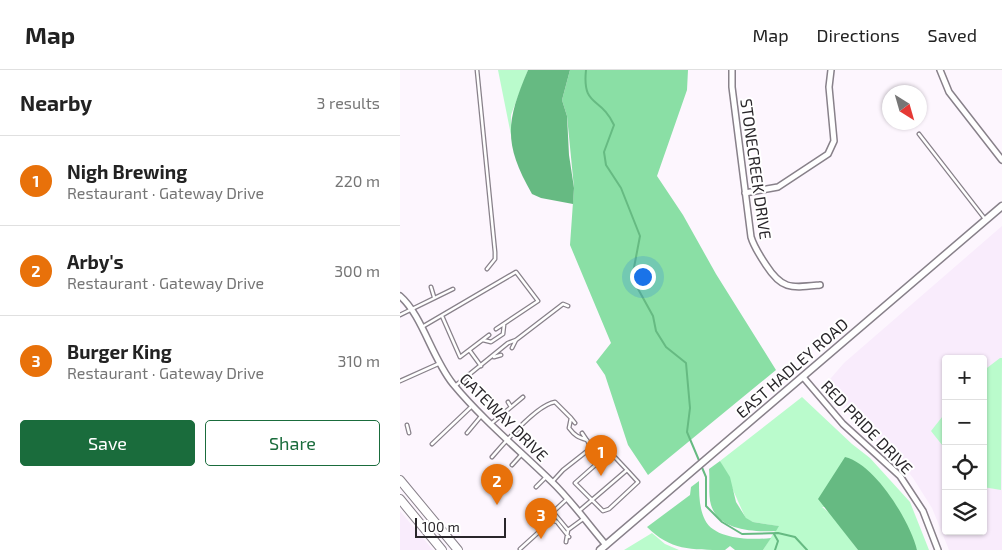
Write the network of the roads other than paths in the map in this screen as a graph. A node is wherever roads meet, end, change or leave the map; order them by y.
1 (477, 70) edge
2 (732, 70) edge
3 (831, 70) edge
4 (940, 70) edge
5 (919, 134) dead end
6 (1002, 160) edge
7 (745, 193) junction
8 (1002, 206) edge
9 (985, 220) junction
10 (487, 269) dead end
11 (820, 285) dead end
12 (431, 287) dead end
13 (454, 289) dead end
14 (400, 296) edge
15 (434, 297) junction
16 (568, 306) dead end
17 (411, 309) junction
18 (400, 316) edge
19 (442, 316) junction
20 (504, 324) junction
21 (421, 328) junction
22 (496, 329) dead end
23 (489, 335) dead end
24 (484, 340) junction
25 (516, 340) junction
26 (512, 348) dead end
27 (470, 351) junction
28 (501, 355) dead end
29 (492, 358) junction
30 (438, 364) junction
31 (481, 366) junction
32 (803, 377) junction
33 (400, 381) edge
34 (455, 386) junction
35 (523, 398) dead end
36 (508, 402) dead end
37 (472, 406) junction
38 (511, 407) junction
39 (482, 415) junction
40 (571, 418) junction
41 (575, 423) dead end
42 (491, 424) junction
43 (408, 425) dead end
44 (409, 433) dead end
45 (467, 433) dead end
46 (582, 433) dead end
47 (507, 440) junction
48 (587, 440) junction
49 (432, 444) dead end
50 (522, 454) junction
51 (492, 457) dead end
52 (512, 465) dead end
53 (627, 470) junction
54 (546, 477) junction
55 (400, 480) edge
56 (552, 482) junction
57 (536, 487) dead end
58 (400, 499) edge
59 (567, 499) junction
60 (592, 500) junction
61 (577, 512) junction
62 (583, 518) junction
63 (568, 530) junction
64 (569, 536) junction
65 (566, 542) dead end
66 (605, 548) edge
67 (520, 549) edge
68 (442, 550) edge
69 (458, 550) edge
70 (938, 550) edge

1 - 10 lane
2 - 7 street, STONECREEK DRIVE
3 - 7 street
4 - 6 street
5 - 9 lane
7 - 11 street, STONECREEK DRIVE
8 - 9 street, EAST HADLEY ROAD
9 - 32 street, EAST HADLEY ROAD
12 - 15 lane
13 - 15 lane
14 - 17 street, GATEWAY DRIVE
15 - 17 lane
16 - 25 lane
17 - 18 lane
17 - 21 street, GATEWAY DRIVE
19 - 20 lane
19 - 21 lane
19 - 27 lane
20 - 22 lane
20 - 24 lane
21 - 30 street, GATEWAY DRIVE
23 - 24 lane
24 - 27 lane
25 - 26 lane
25 - 29 lane
27 - 31 lane
28 - 29 lane
29 - 31 lane
30 - 33 lane
30 - 34 street, GATEWAY DRIVE
31 - 34 lane
32 - 66 street, EAST HADLEY ROAD
32 - 70 street, RED PRIDE DRIVE
34 - 37 street, GATEWAY DRIVE
35 - 38 lane
36 - 38 lane
37 - 39 street, GATEWAY DRIVE
37 - 49 lane
38 - 42 lane
39 - 42 street, GATEWAY DRIVE
39 - 45 lane
40 - 41 lane
40 - 47 lane
40 - 48 lane
42 - 47 street, GATEWAY DRIVE
43 - 44 lane
46 - 48 lane
47 - 50 street, GATEWAY DRIVE
47 - 51 lane
48 - 56 lane
50 - 52 lane
50 - 54 street, GATEWAY DRIVE
53 - 60 lane
53 - 60 lane
53 - 60 lane
54 - 56 street, GATEWAY DRIVE
54 - 57 lane
55 - 69 main road
56 - 59 street, GATEWAY DRIVE
58 - 68 main road
59 - 61 street, GATEWAY DRIVE
59 - 63 lane
60 - 61 lane
61 - 62 street, GATEWAY DRIVE
62 - 63 lane
62 - 66 street, GATEWAY DRIVE
63 - 64 lane
64 - 65 lane
64 - 67 lane

